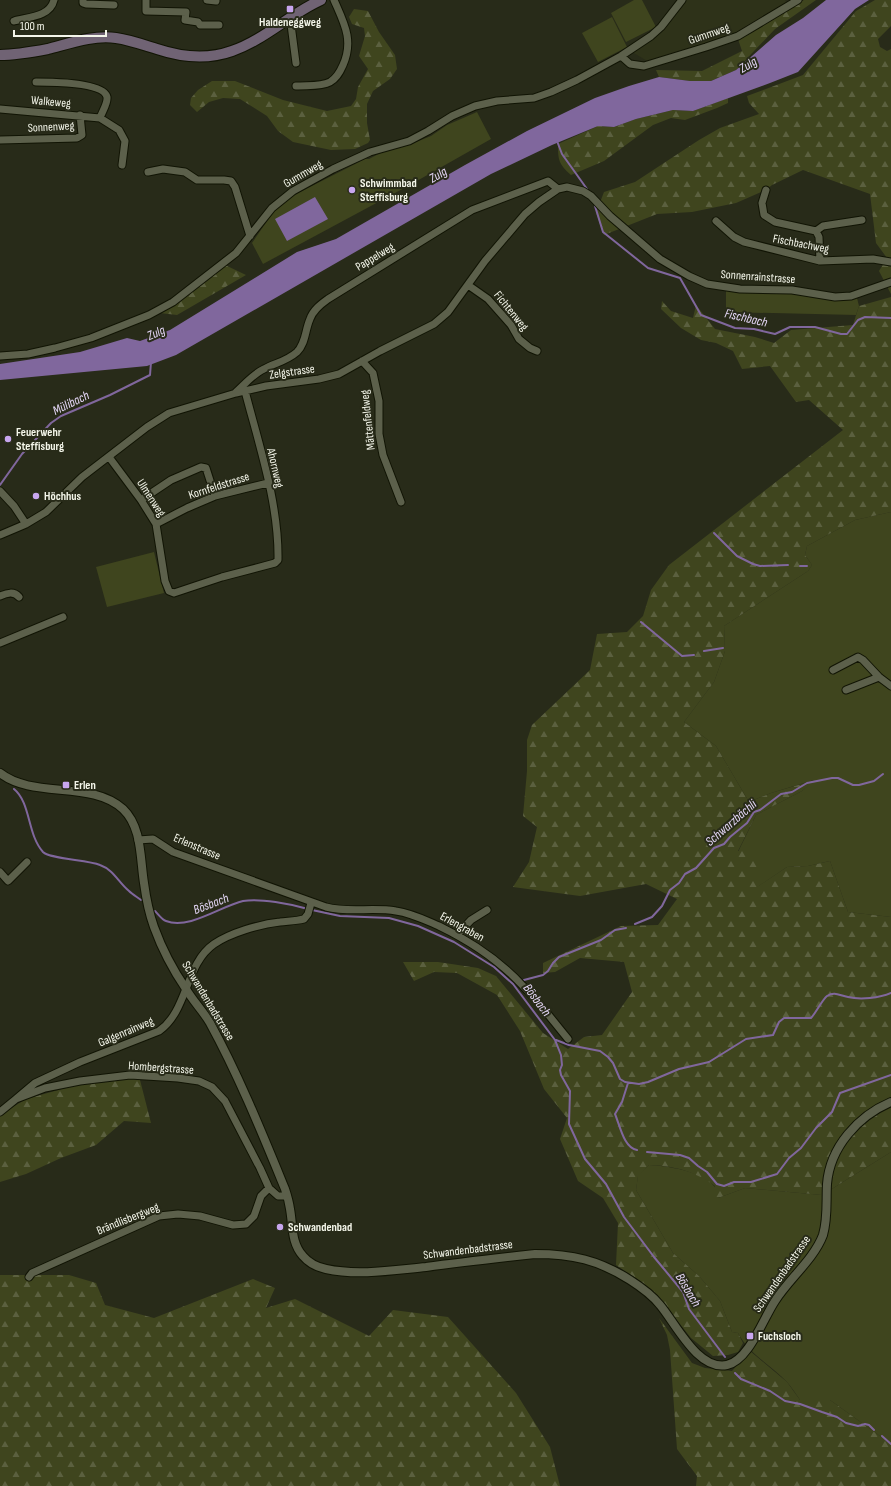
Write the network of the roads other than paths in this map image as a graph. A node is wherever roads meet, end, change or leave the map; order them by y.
1 (54, 0) edge
2 (83, 0) edge
3 (146, 0) edge
4 (207, 0) edge
5 (321, 0) edge
6 (334, 0) edge
7 (682, 0) edge
8 (798, 0) edge
9 (216, 1) dead end
10 (114, 5) dead end
11 (290, 17) junction
12 (14, 21) dead end
13 (219, 25) dead end
14 (0, 55) edge
15 (621, 56) junction
16 (296, 63) dead end
17 (36, 82) dead end
18 (296, 86) dead end
19 (0, 109) edge
20 (80, 115) junction
21 (100, 118) junction
22 (0, 140) edge
23 (122, 165) dead end
24 (148, 172) dead end
25 (558, 189) junction
26 (766, 190) dead end
27 (862, 220) dead end
28 (716, 221) dead end
29 (816, 231) junction
30 (250, 236) junction
31 (820, 261) junction
32 (891, 262) edge
33 (891, 282) edge
34 (468, 285) junction
35 (537, 351) dead end
36 (0, 356) edge
37 (362, 361) junction
38 (245, 391) junction
39 (236, 392) junction
40 (109, 457) junction
41 (268, 482) junction
42 (0, 491) edge
43 (215, 496) junction
44 (141, 500) junction
45 (401, 502) dead end
46 (26, 524) junction
47 (156, 524) junction
48 (0, 535) edge
49 (165, 581) joint
50 (0, 596) edge
51 (19, 597) dead end
52 (63, 617) dead end
53 (0, 644) edge
54 (833, 670) dead end
55 (879, 677) junction
56 (891, 686) edge
57 (846, 690) dead end
58 (2, 777) edge
59 (138, 840) junction
60 (27, 862) dead end
61 (0, 872) edge
62 (310, 908) junction
63 (487, 910) dead end
64 (457, 935) junction
65 (186, 989) junction
66 (568, 1039) dead end
67 (16, 1099) junction
68 (891, 1102) edge
69 (0, 1112) edge
70 (269, 1188) junction
71 (287, 1196) junction
72 (29, 1277) dead end

1 - 12 street
2 - 10 street
3 - 13 street
4 - 9 street
5 - 11 main road
6 - 18 street
7 - 15 street, Gummweg
8 - 15 street, Gummweg
11 - 14 main road
11 - 16 street
15 - 30 street, Gummweg
17 - 21 street, Walkeweg
19 - 20 street, Walkeweg
20 - 21 street, Walkeweg
20 - 22 street, Sonnenweg
21 - 23 street, Walkeweg
24 - 30 street
25 - 33 street, Sonnenrainstrasse
25 - 34 street, Zelgstrasse
25 - 39 street, Pappelweg
26 - 29 street
27 - 29 street
28 - 31 street, Fischbachweg
29 - 31 street
30 - 36 street, Gummweg
31 - 32 street, Fischbachweg
34 - 35 street, Fichtenweg
34 - 37 street, Zelgstrasse
37 - 38 street, Zelgstrasse
37 - 45 street, Mättenfeldweg
38 - 39 street, Zelgstrasse
38 - 41 street, Ahornweg
39 - 40 street, Zelgstrasse
40 - 44 street, Ulmenweg
40 - 46 street, Zelgstrasse
41 - 43 street, Kornfeldstrasse
41 - 49 street, Ahornweg
42 - 46 street
43 - 44 street
43 - 47 street, Kornfeldstrasse
44 - 47 street, Ulmenweg
46 - 48 street, Zelgstrasse
47 - 49 street, Ulmenweg
50 - 51 street
52 - 53 street
54 - 55 street
55 - 56 street
55 - 57 street
58 - 59 street
59 - 62 street, Erlenstrasse
59 - 65 street, Schwandenbadstrasse
60 - 61 street
62 - 64 street, Erlengraben
62 - 65 street, Galgenrainweg
63 - 64 street
64 - 66 street, Erlengraben
65 - 67 street, Galgenrainweg
65 - 71 street, Schwandenbadstrasse
67 - 69 street, Hombergstrasse
67 - 70 street, Hombergstrasse
68 - 71 street, Schwandenbadstrasse
70 - 71 street
70 - 72 street, Brändlisbergweg

